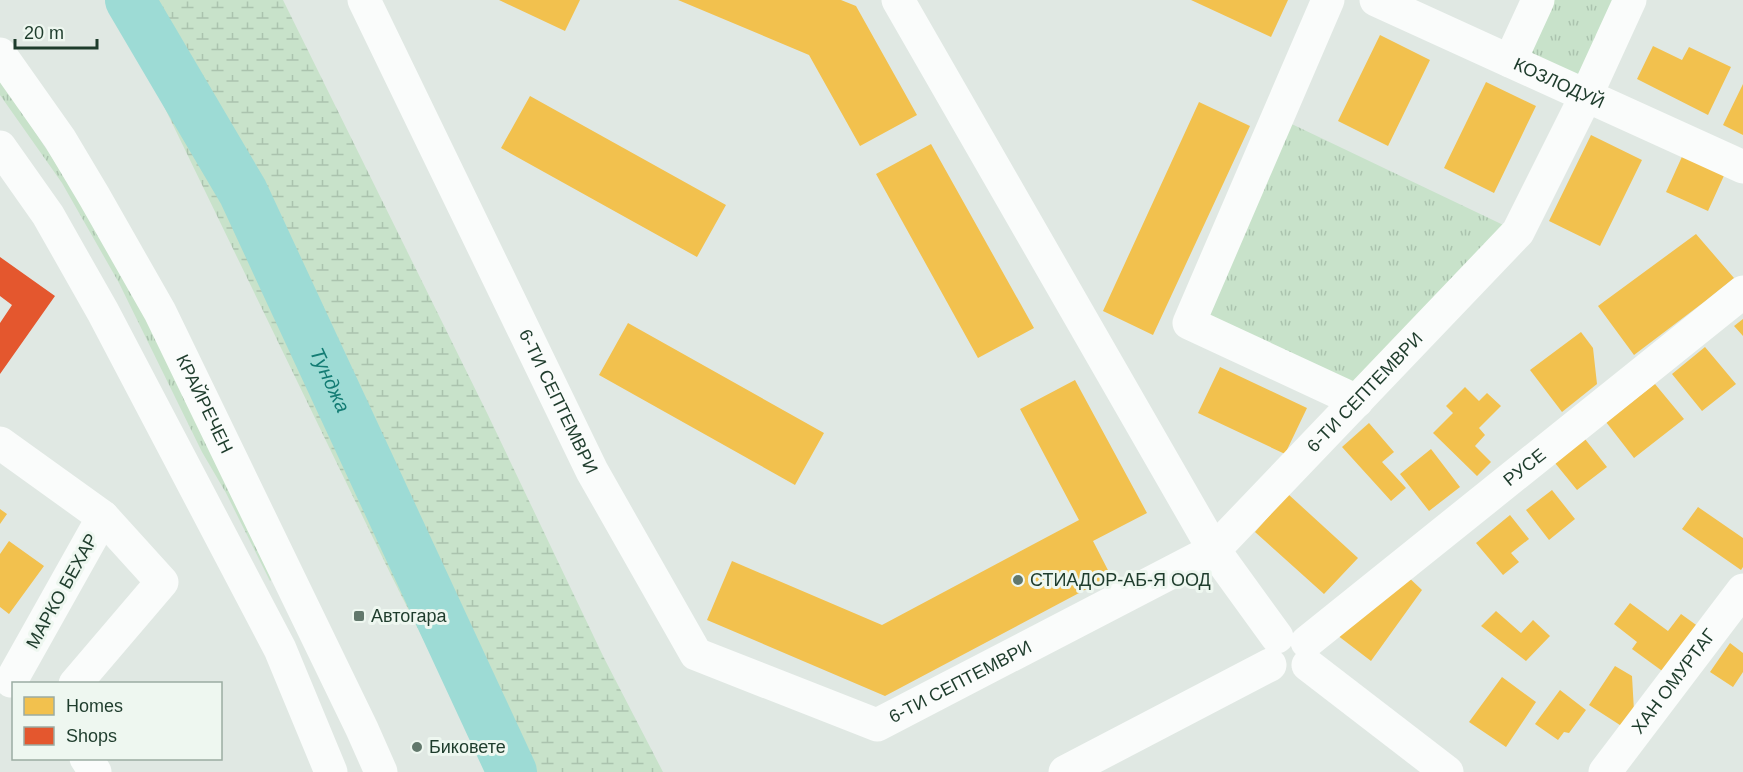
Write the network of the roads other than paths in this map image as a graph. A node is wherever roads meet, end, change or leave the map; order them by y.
1 (364, 0) edge
2 (898, 0) edge
3 (1328, 0) edge
4 (1376, 0) edge
5 (1538, 0) edge
6 (1630, 0) edge
7 (0, 54) edge
8 (1510, 61) junction
9 (1586, 96) junction
10 (0, 147) edge
11 (1743, 167) edge
12 (1743, 292) edge
13 (1357, 401) junction
14 (0, 443) edge
15 (103, 517) junction
16 (1214, 550) junction
17 (1743, 590) edge
18 (1291, 652) junction
19 (9, 680) edge
20 (77, 682) edge
21 (1098, 765) edge
22 (331, 772) edge
23 (381, 772) edge
24 (1065, 772) edge
25 (1447, 772) edge
26 (1605, 772) edge

1 - 16 street, 6-ТИ СЕПТЕМВРИ
2 - 16 street
3 - 13 street
4 - 8 street, КОЗЛОДУЙ
5 - 8 street
6 - 9 street, 6-ТИ СЕПТЕМВРИ
7 - 23 street, КРАЙРЕЧЕН
8 - 9 street, КОЗЛОДУЙ
9 - 11 street, КОЗЛОДУЙ
9 - 13 street, 6-ТИ СЕПТЕМВРИ
10 - 22 street
12 - 18 street, РУСЕ
13 - 16 street, 6-ТИ СЕПТЕМВРИ
14 - 15 street, МАРКО БЕХАР
15 - 19 street, МАРКО БЕХАР
15 - 20 street
16 - 18 street
17 - 26 street, ХАН ОМУРТАГ
18 - 21 street, РУСЕ
18 - 25 street
21 - 24 street, РУСЕ

